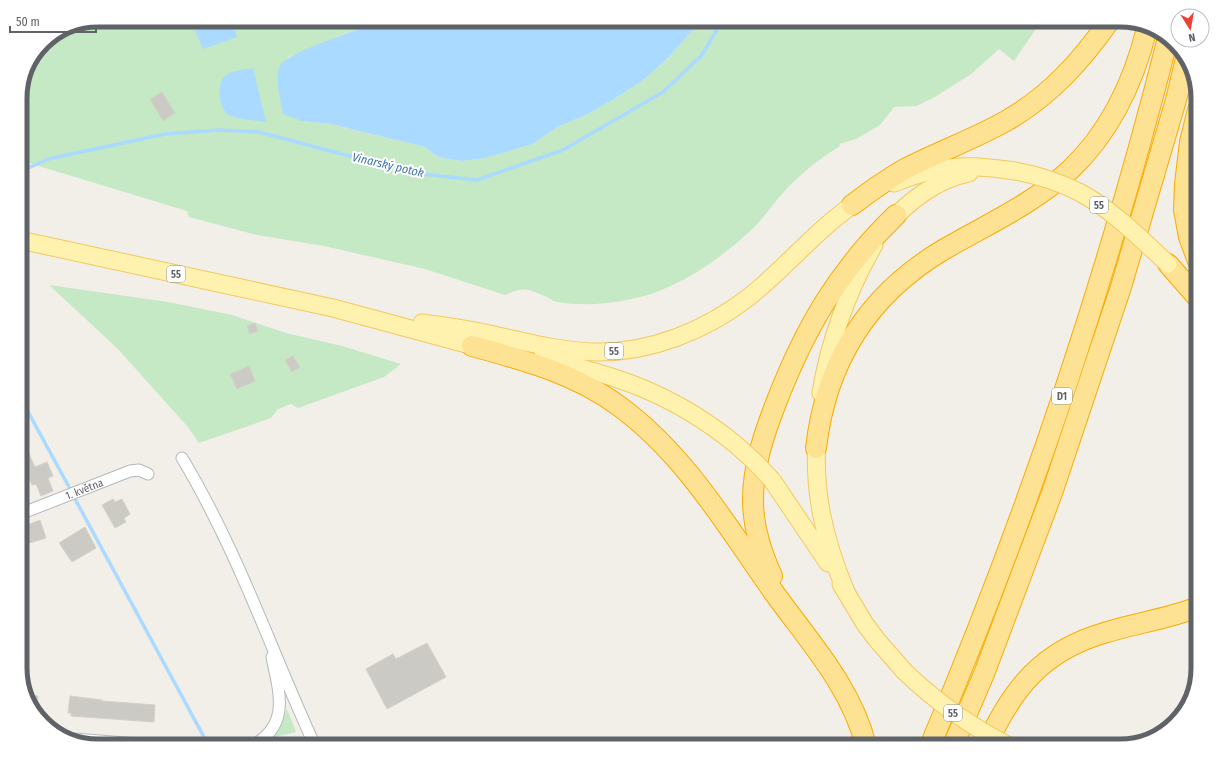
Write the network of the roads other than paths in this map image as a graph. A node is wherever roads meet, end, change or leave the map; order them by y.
1 (1105, 27) edge
2 (1146, 32) edge
3 (1166, 45) edge
4 (1184, 67) edge
5 (1191, 138) edge
6 (1015, 171) junction
7 (852, 205) junction
8 (896, 216) junction
9 (27, 242) edge
10 (1191, 242) edge
11 (1168, 264) junction
12 (1191, 284) edge
13 (1191, 290) edge
14 (333, 308) junction
15 (472, 346) junction
16 (816, 448) junction
17 (182, 458) dead end
18 (148, 474) dead end
19 (27, 511) edge
20 (846, 592) junction
21 (1191, 609) edge
22 (267, 633) junction
23 (806, 636) junction
24 (262, 739) edge
25 (309, 739) edge
26 (864, 739) edge
27 (933, 739) edge
28 (956, 739) edge
29 (990, 739) edge
30 (995, 739) edge

1 - 7 highway
2 - 16 highway
3 - 27 highway, D1
4 - 28 highway, D1
5 - 10 highway
6 - 7 main road, 55
6 - 8 main road, 55
6 - 11 main road, 55, bridge
7 - 14 main road, 55
8 - 16 main road, 55
8 - 23 highway
9 - 14 main road, 55
11 - 12 main road, 55
11 - 13 highway
14 - 15 main road, 55
15 - 20 main road, 55, bridge
15 - 23 highway
16 - 20 main road, 55
17 - 22 street
18 - 19 street, 1. května
20 - 30 main road, 55, bridge
21 - 29 highway
22 - 24 street
22 - 25 street
23 - 26 highway

